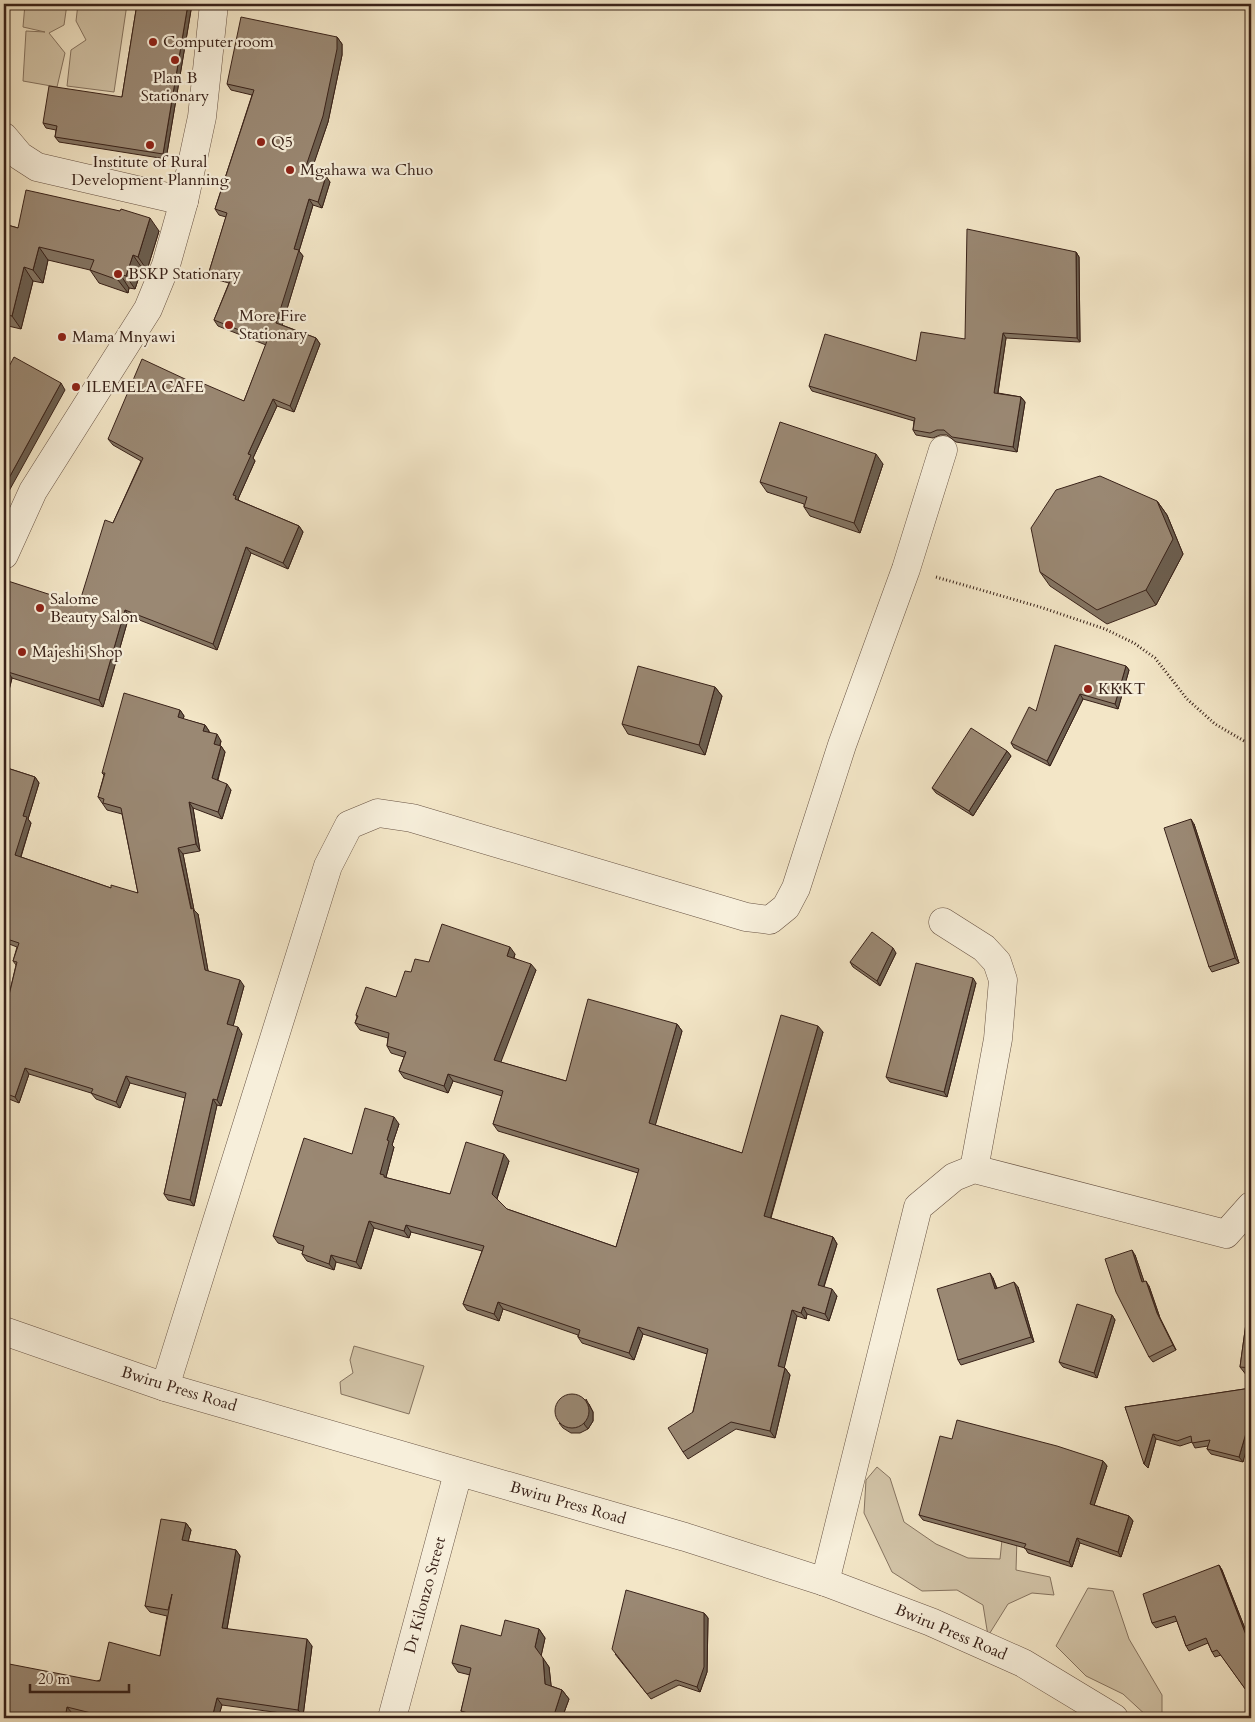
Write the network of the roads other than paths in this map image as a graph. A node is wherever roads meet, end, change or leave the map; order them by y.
1 (214, 4) edge
2 (4, 137) edge
3 (184, 201) junction
4 (943, 450) dead end
5 (4, 555) edge
6 (943, 922) dead end
7 (974, 1169) junction
8 (1251, 1206) edge
9 (4, 1331) edge
10 (165, 1387) junction
11 (458, 1472) junction
12 (825, 1582) junction
13 (392, 1718) edge
14 (1114, 1718) edge

1 - 3 street
2 - 3 street
3 - 5 street
4 - 10 street
6 - 7 street
7 - 8 street
7 - 12 street
9 - 10 street, Bwiru Press Road
10 - 11 street, Bwiru Press Road
11 - 12 street, Bwiru Press Road
11 - 13 street, Dr Kilonzo Street
12 - 14 street, Bwiru Press Road

